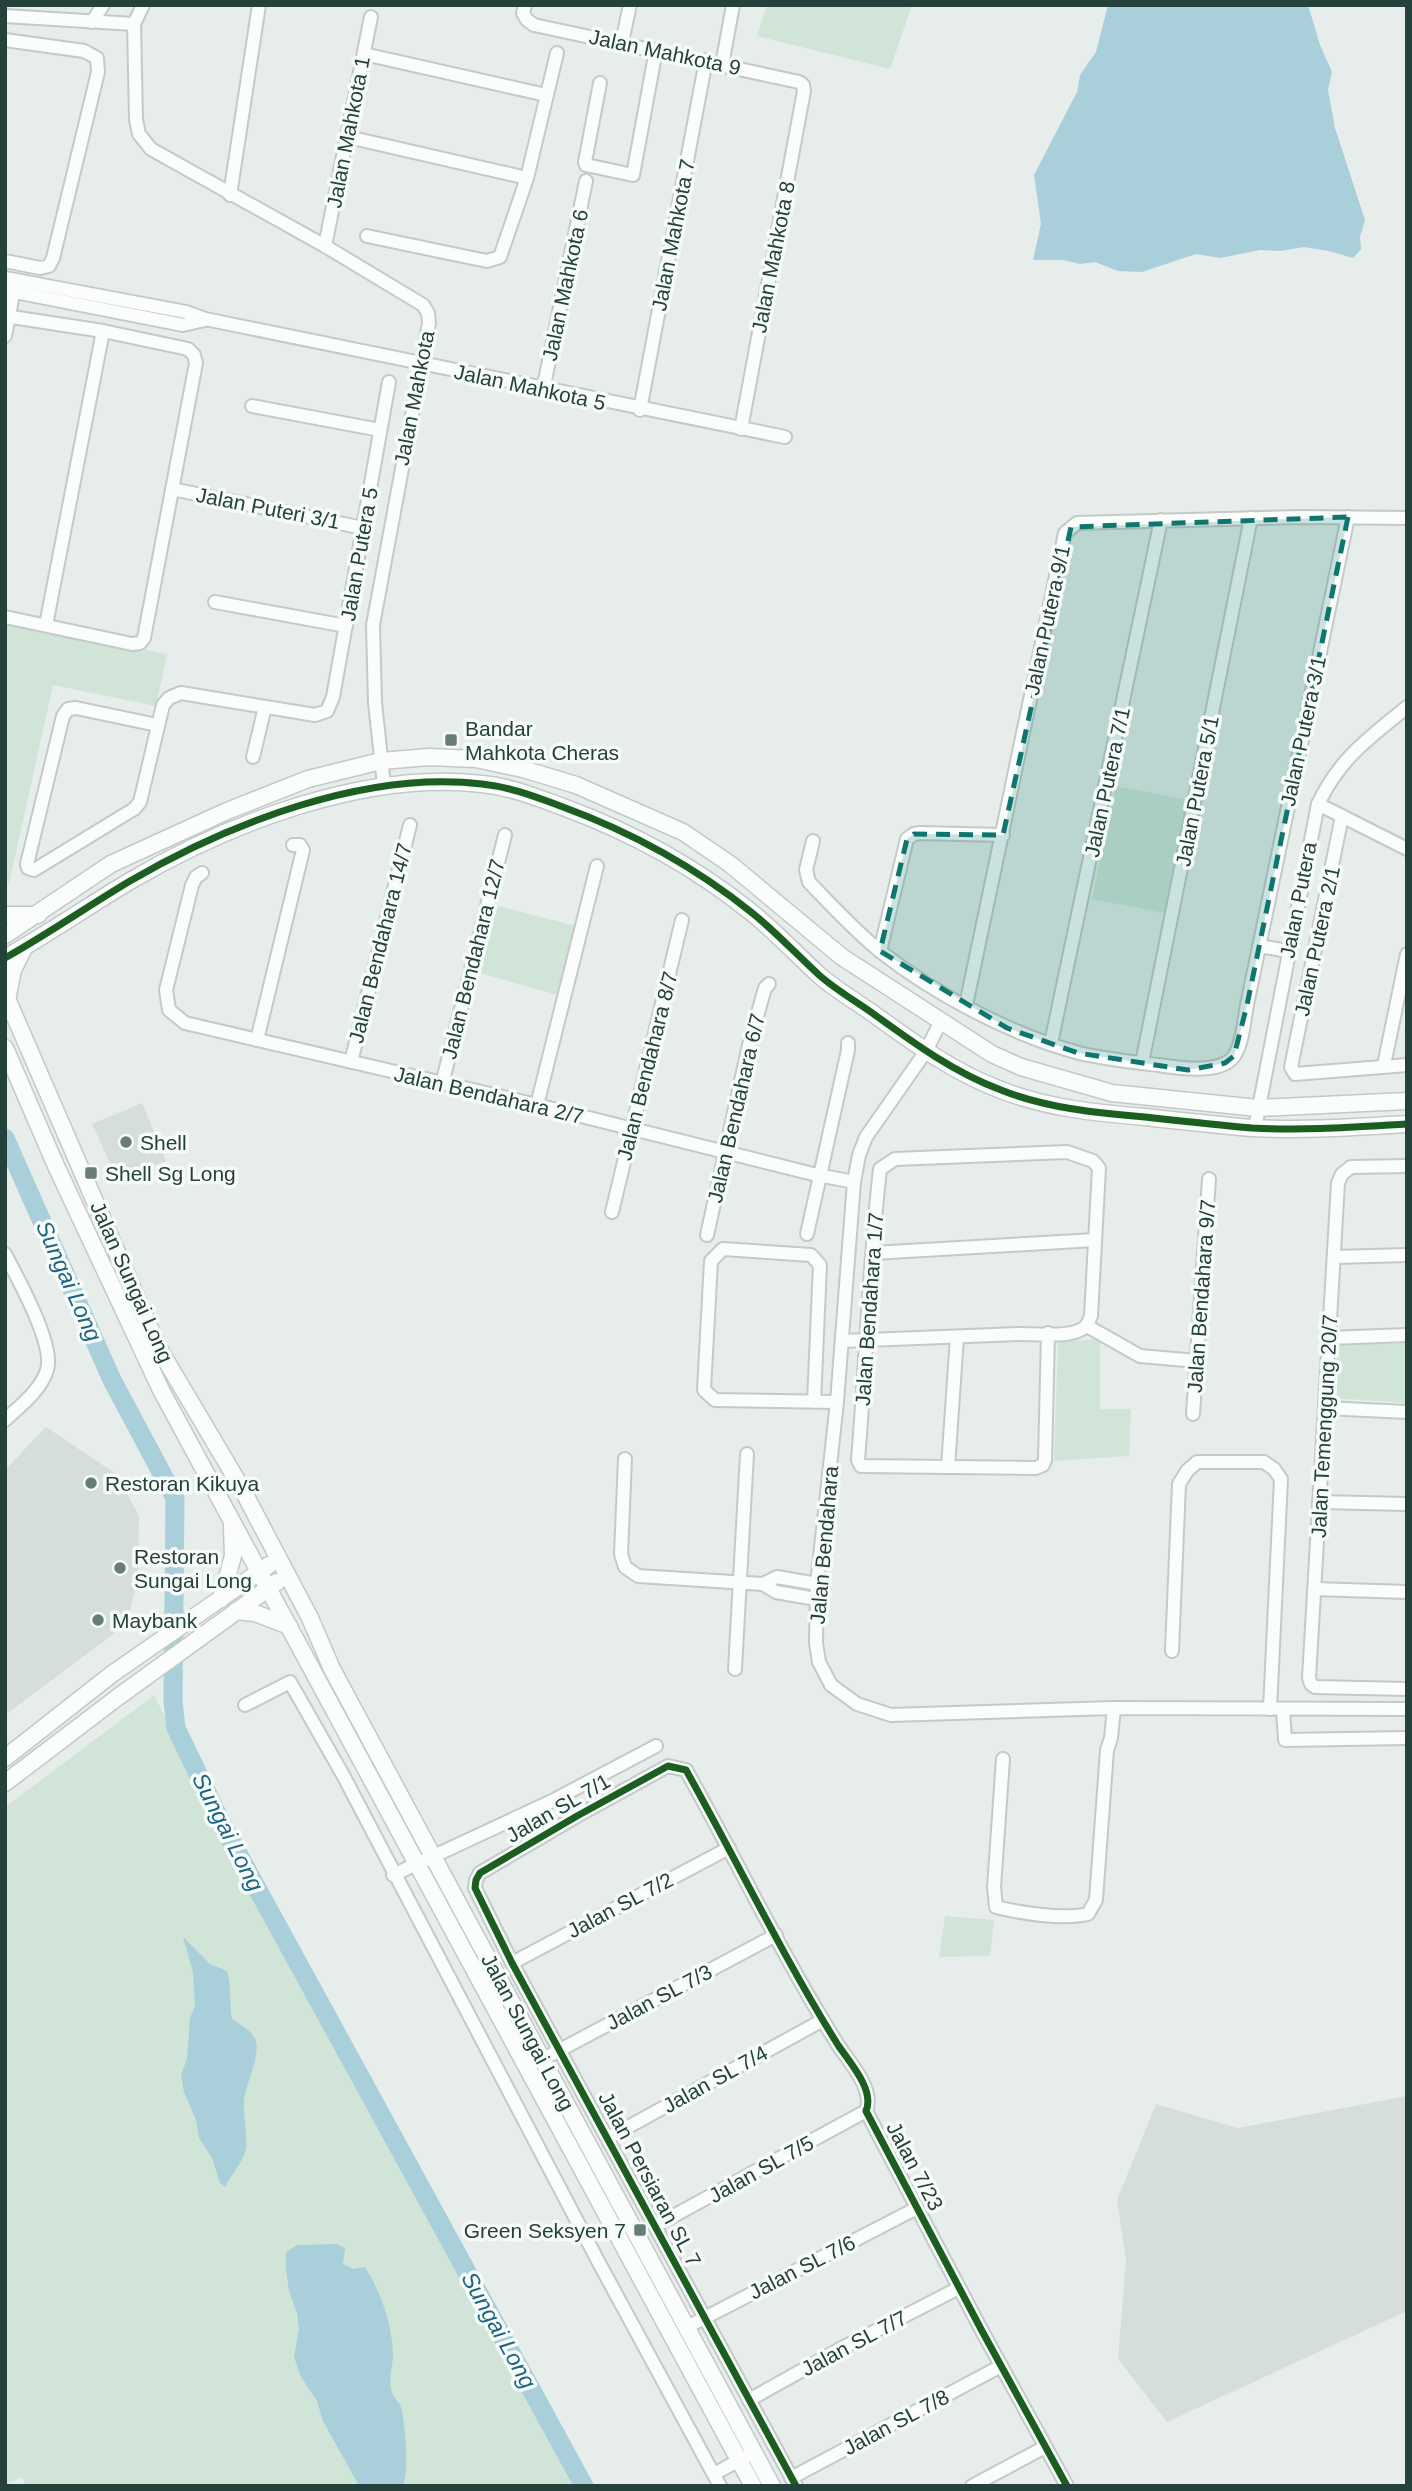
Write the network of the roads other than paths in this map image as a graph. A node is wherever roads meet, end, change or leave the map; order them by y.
1 (103, 5) edge
2 (143, 5) edge
3 (260, 5) edge
4 (525, 5) edge
5 (630, 5) edge
6 (733, 5) edge
7 (21, 11) edge
8 (5, 16) edge
9 (371, 17) dead end
10 (92, 22) junction
11 (134, 24) junction
12 (5, 40) edge
13 (622, 43) junction
14 (656, 50) junction
15 (557, 53) dead end
16 (364, 54) junction
17 (706, 61) junction
18 (722, 65) junction
19 (600, 83) dead end
20 (803, 85) joint
21 (546, 95) junction
22 (348, 137) junction
23 (527, 178) junction
24 (586, 181) dead end
25 (230, 195) junction
26 (367, 236) dead end
27 (325, 246) junction
28 (5, 261) edge
29 (10, 285) edge
30 (7, 316) edge
31 (103, 331) junction
32 (5, 337) edge
33 (420, 364) junction
34 (389, 382) dead end
35 (543, 390) junction
36 (252, 406) dead end
37 (640, 410) junction
38 (741, 429) junction
39 (380, 430) junction
40 (785, 437) dead end
41 (172, 489) junction
42 (1348, 517) junction
43 (1251, 518) junction
44 (1407, 518) edge
45 (1161, 520) junction
46 (363, 528) junction
47 (389, 532) junction
48 (215, 602) dead end
49 (5, 617) edge
50 (46, 625) junction
51 (346, 626) junction
52 (265, 707) junction
53 (1407, 707) edge
54 (158, 725) junction
55 (253, 757) dead end
56 (381, 761) junction
57 (384, 785) junction
58 (1318, 804) junction
59 (1342, 816) junction
60 (410, 825) dead end
61 (505, 835) dead end
62 (1003, 835) junction
63 (813, 841) dead end
64 (293, 845) dead end
65 (1407, 849) edge
66 (597, 866) dead end
67 (202, 873) dead end
68 (5, 915) edge
69 (38, 915) junction
70 (682, 920) dead end
71 (5, 936) edge
72 (1259, 946) junction
73 (24, 948) junction
74 (880, 951) junction
75 (1288, 951) junction
76 (1407, 954) edge
77 (5, 958) edge
78 (769, 984) dead end
79 (6, 997) edge
80 (966, 1005) junction
81 (940, 1021) junction
82 (257, 1040) junction
83 (848, 1043) dead end
84 (1051, 1043) junction
85 (5, 1048) edge
86 (926, 1051) junction
87 (351, 1062) junction
88 (1142, 1063) junction
89 (1384, 1065) junction
90 (1407, 1065) edge
91 (442, 1084) junction
92 (1407, 1101) edge
93 (537, 1105) junction
94 (1258, 1108) junction
95 (1407, 1124) edge
96 (1255, 1128) junction
97 (631, 1130) junction
98 (726, 1153) junction
99 (1407, 1166) edge
100 (817, 1176) junction
101 (1209, 1179) dead end
102 (854, 1185) junction
103 (612, 1212) dead end
104 (807, 1234) dead end
105 (707, 1235) dead end
106 (1095, 1240) junction
107 (873, 1253) junction
108 (1407, 1255) edge
109 (1335, 1257) junction
110 (7, 1261) edge
111 (1087, 1326) junction
112 (1048, 1333) junction
113 (1407, 1335) edge
114 (957, 1337) junction
115 (1329, 1338) junction
116 (868, 1340) junction
117 (842, 1341) junction
118 (150, 1351) junction
119 (1198, 1361) junction
120 (814, 1402) junction
121 (837, 1402) junction
122 (1325, 1408) junction
123 (1407, 1412) edge
124 (1194, 1414) dead end
125 (5, 1420) edge
126 (747, 1454) dead end
127 (625, 1458) dead end
128 (948, 1467) junction
129 (1319, 1502) junction
130 (1407, 1504) edge
131 (229, 1514) junction
132 (279, 1559) junction
133 (259, 1571) junction
134 (288, 1575) junction
135 (740, 1583) junction
136 (763, 1584) junction
137 (817, 1584) junction
138 (269, 1587) junction
139 (1314, 1589) junction
140 (1407, 1592) edge
141 (816, 1598) junction
142 (221, 1599) junction
143 (236, 1611) junction
144 (289, 1626) junction
145 (1172, 1651) dead end
146 (735, 1669) dead end
147 (1407, 1689) edge
148 (245, 1705) dead end
149 (1110, 1709) junction
150 (1277, 1709) junction
151 (1407, 1709) edge
152 (1407, 1738) edge
153 (656, 1746) dead end
154 (7, 1756) edge
155 (1003, 1759) dead end
156 (667, 1766) joint
157 (5, 1783) edge
158 (729, 1847) junction
159 (433, 1856) junction
160 (416, 1864) junction
161 (393, 1875) junction
162 (475, 1888) joint
163 (776, 1935) junction
164 (512, 1962) junction
165 (822, 2020) junction
166 (560, 2050) junction
167 (542, 2059) junction
168 (866, 2111) junction
169 (608, 2138) junction
170 (917, 2208) junction
171 (655, 2226) junction
172 (959, 2288) junction
173 (704, 2318) junction
174 (687, 2328) junction
175 (1001, 2366) junction
176 (749, 2400) junction
177 (1045, 2447) junction
178 (754, 2452) junction
179 (739, 2460) junction
180 (717, 2480) edge
181 (794, 2482) edge
182 (753, 2486) edge
183 (772, 2486) edge
184 (972, 2486) edge
185 (1067, 2486) edge

1 - 10 street
2 - 11 street, Jalan Mahkota
3 - 25 street
4 - 13 street, Jalan Mahkota 9
5 - 13 street
6 - 18 street
7 - 8 street
7 - 10 street
9 - 16 street, Jalan Mahkota 1
10 - 11 street
11 - 25 street, Jalan Mahkota
12 - 28 street
13 - 14 street, Jalan Mahkota 9
14 - 17 street, Jalan Mahkota 9
14 - 19 street
15 - 21 street
16 - 21 street
16 - 22 street, Jalan Mahkota 1
17 - 18 street, Jalan Mahkota 9
17 - 37 street, Jalan Mahkota 7
18 - 20 street, Jalan Mahkota 9
20 - 38 street, Jalan Mahkota 8
21 - 23 street
22 - 23 street
22 - 27 street, Jalan Mahkota 1
23 - 26 street
24 - 35 street, Jalan Mahkota 6
25 - 27 street, Jalan Mahkota
27 - 33 street, Jalan Mahkota
29 - 30 street
29 - 33 street, Jalan Mahkota 5
30 - 31 street
30 - 32 street
31 - 41 street
31 - 50 street
33 - 35 street, Jalan Mahkota 5
33 - 47 street, Jalan Mahkota
34 - 39 street, Jalan Putera 5
35 - 37 street, Jalan Mahkota 5
36 - 39 street
37 - 38 street
38 - 40 street
39 - 46 street, Jalan Putera 5
41 - 46 street, Jalan Puteri 3/1
41 - 50 street
42 - 43 street, Jalan Putera 9/1
42 - 44 street, Jalan Putera 9/1
42 - 72 street, Jalan Putera 3/1
43 - 45 street, Jalan Putera 9/1
43 - 88 street, Jalan Putera 5/1
45 - 62 street, Jalan Putera 9/1
45 - 84 street, Jalan Putera 7/1
46 - 47 street, Jalan Puteri 3/1
46 - 51 street, Jalan Putera 5
47 - 56 street, Jalan Mahkota
48 - 51 street
49 - 50 street
51 - 52 street, Jalan Putera 5
52 - 54 street
52 - 55 street
53 - 58 street, Jalan Putera
54 - 54 street
56 - 57 street, Jalan Mahkota
56 - 69 street
56 - 81 street
57 - 73 street
57 - 86 street
58 - 59 street
58 - 75 street, Jalan Putera
59 - 65 street
59 - 89 street, Jalan Putera 2/1
60 - 87 street, Jalan Bendahara 14/7
61 - 91 street, Jalan Bendahara 12/7
62 - 74 street
62 - 80 street, Jalan Putera 9/1
63 - 74 street, Jalan Putera 3/1
64 - 82 street
66 - 93 street
67 - 82 street, Jalan Bendahara 2/7
68 - 69 street
69 - 71 street
70 - 97 street, Jalan Bendahara 8/7
72 - 75 street
72 - 88 street, Jalan Putera 3/1
73 - 77 street
73 - 79 street
74 - 80 street, Jalan Putera 3/1
75 - 94 street, Jalan Putera
76 - 89 street
78 - 98 street, Jalan Bendahara 6/7
79 - 118 street, Jalan Sungai Long
80 - 84 street, Jalan Putera 3/1
81 - 86 street, Jalan Bendahara
81 - 94 street
82 - 87 street, Jalan Bendahara 2/7
83 - 100 street
84 - 88 street, Jalan Putera 3/1
85 - 118 street, Jalan Sungai Long
86 - 96 street
86 - 102 street, Jalan Bendahara
87 - 91 street, Jalan Bendahara 2/7
89 - 90 street
91 - 93 street, Jalan Bendahara 2/7
92 - 94 street
93 - 97 street, Jalan Bendahara 2/7
94 - 96 street, Jalan Putera
95 - 96 street
97 - 98 street, Jalan Bendahara 2/7
97 - 103 street, Jalan Bendahara 8/7
98 - 100 street, Jalan Bendahara 2/7
98 - 105 street, Jalan Bendahara 6/7
99 - 109 street, Jalan Temenggung 20/7
100 - 102 street, Jalan Bendahara 2/7
100 - 104 street
101 - 119 street, Jalan Bendahara 9/7
102 - 117 street, Jalan Bendahara
106 - 107 street
106 - 107 street, Jalan Bendahara 1/7
106 - 111 street
107 - 116 street, Jalan Bendahara 1/7
108 - 109 street
109 - 115 street, Jalan Temenggung 20/7
110 - 125 street
111 - 112 street
111 - 119 street
112 - 114 street
112 - 128 street
113 - 115 street
114 - 116 street
114 - 128 street
115 - 122 street, Jalan Temenggung 20/7
116 - 117 street
116 - 128 street, Jalan Bendahara 1/7
117 - 121 street, Jalan Bendahara
118 - 131 street, Jalan Sungai Long
118 - 132 street, Jalan Sungai Long
119 - 124 street, Jalan Bendahara 9/7
120 - 120 street
120 - 121 street
121 - 137 street, Jalan Bendahara
122 - 123 street
122 - 129 street, Jalan Temenggung 20/7
126 - 135 street
127 - 135 street
129 - 130 street
129 - 139 street, Jalan Temenggung 20/7
131 - 133 street, Jalan Sungai Long
131 - 142 street
132 - 133 street
132 - 134 street, Jalan Sungai Long
133 - 138 street, Jalan Sungai Long
133 - 142 street
134 - 138 street
134 - 159 street, Jalan Sungai Long
135 - 136 street
135 - 146 street
136 - 137 street
136 - 141 street
137 - 141 street, Jalan Bendahara
138 - 143 street
138 - 144 street, Jalan Sungai Long
139 - 140 street
139 - 147 street, Jalan Temenggung 20/7
141 - 149 street, Jalan Bendahara
142 - 154 street
143 - 144 street
143 - 157 street
144 - 160 street, Jalan Sungai Long
145 - 150 street
148 - 161 street
149 - 150 street, Jalan Bendahara
149 - 155 street
150 - 151 street, Jalan Bendahara
150 - 152 street
153 - 159 street
156 - 158 street, Jalan 7/23
156 - 162 street, Jalan SL 7/1
158 - 163 street, Jalan 7/23
158 - 164 street, Jalan SL 7/2
159 - 160 street
159 - 167 street, Jalan Sungai Long
160 - 161 street
160 - 179 street, Jalan Sungai Long
161 - 180 street
162 - 164 street, Jalan Persiaran SL 7
163 - 165 street, Jalan 7/23
163 - 166 street, Jalan SL 7/3
164 - 166 street, Jalan Persiaran SL 7
165 - 168 street, Jalan 7/23
165 - 169 street, Jalan SL 7/4
166 - 167 street, Jalan SL 7/3
166 - 169 street, Jalan Persiaran SL 7
167 - 174 street, Jalan Sungai Long
168 - 170 street, Jalan 7/23
168 - 171 street, Jalan SL 7/5
169 - 171 street, Jalan Persiaran SL 7
170 - 172 street, Jalan 7/23
170 - 173 street, Jalan SL 7/6
171 - 173 street, Jalan Persiaran SL 7
172 - 175 street, Jalan 7/23
172 - 176 street, Jalan SL 7/7
173 - 174 street, Jalan SL 7/6
173 - 176 street, Jalan Persiaran SL 7
174 - 178 street, Jalan Sungai Long
175 - 177 street, Jalan 7/23
175 - 181 street, Jalan SL 7/8
176 - 181 street, Jalan Persiaran SL 7
177 - 184 street
177 - 185 street, Jalan 7/23
178 - 179 street
178 - 183 street, Jalan Sungai Long
179 - 180 street
179 - 182 street, Jalan Sungai Long

